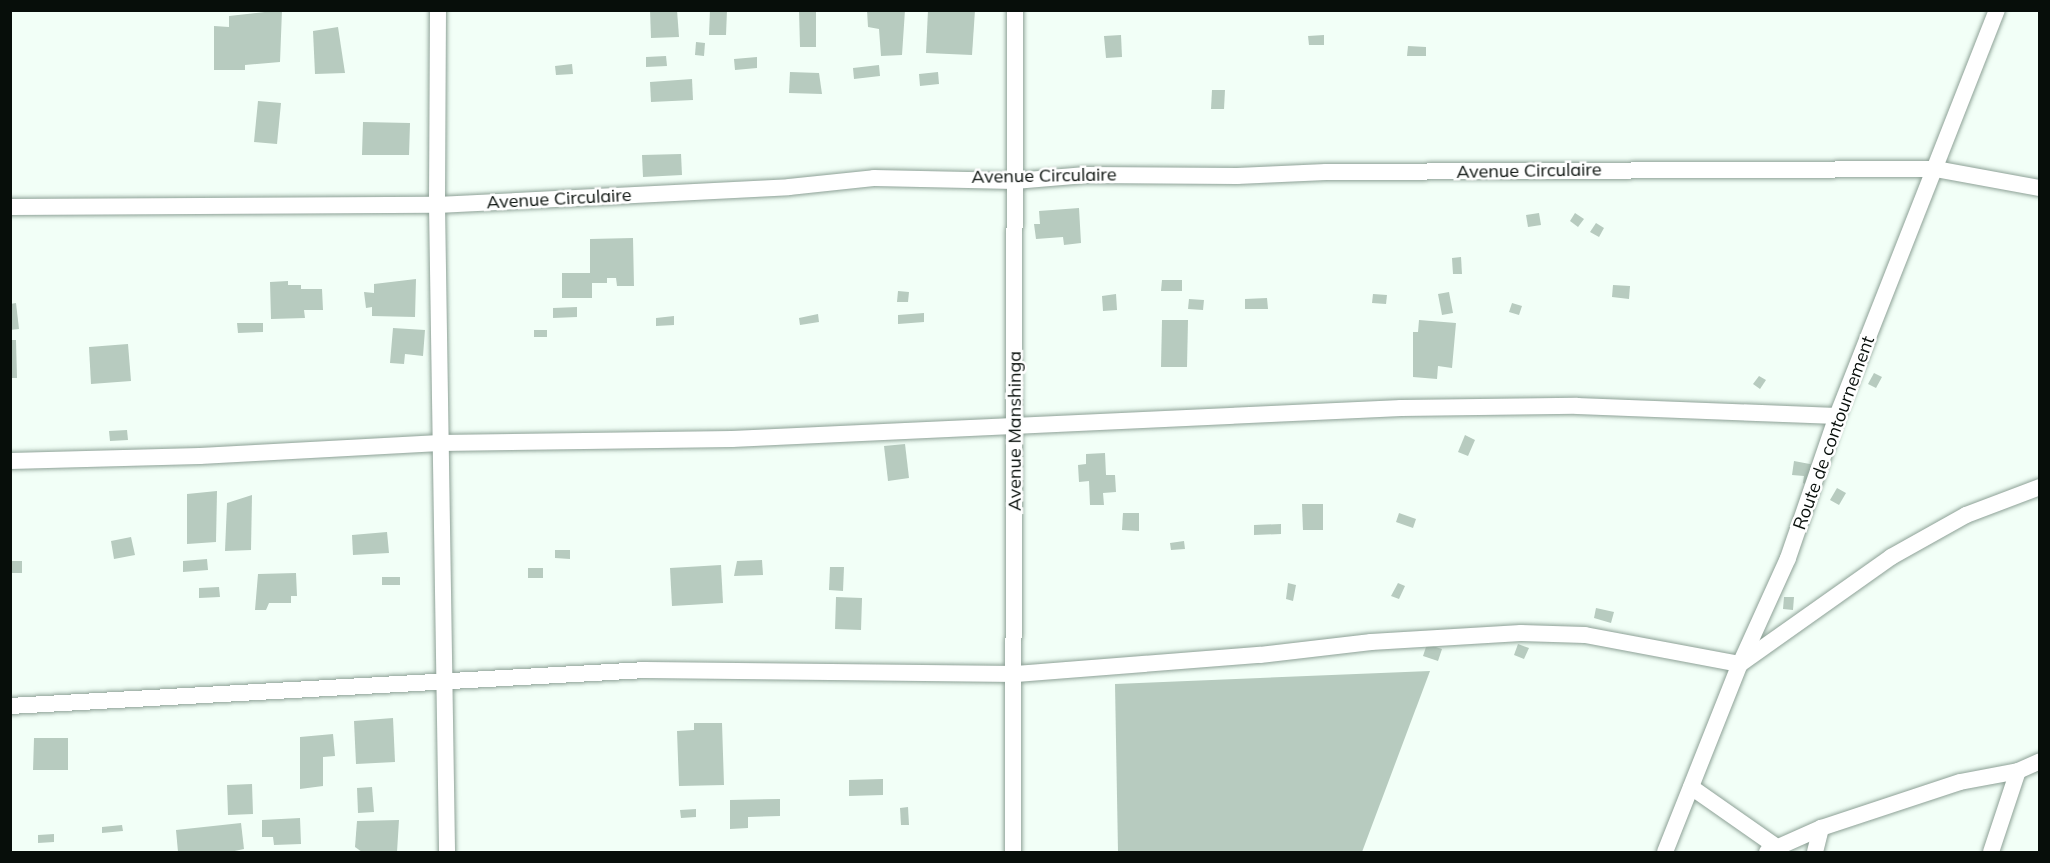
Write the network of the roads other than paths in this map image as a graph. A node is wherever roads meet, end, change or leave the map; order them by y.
1 (438, 10) edge
2 (1015, 10) edge
3 (1997, 10) edge
4 (1936, 169) junction
5 (1015, 181) junction
6 (2040, 188) edge
7 (437, 205) junction
8 (10, 207) edge
9 (1837, 416) junction
10 (1016, 427) junction
11 (440, 443) junction
12 (10, 461) edge
13 (2040, 487) edge
14 (1740, 664) junction
15 (1016, 674) junction
16 (446, 682) junction
17 (10, 706) edge
18 (2040, 761) edge
19 (2018, 771) junction
20 (1691, 787) junction
21 (1821, 828) junction
22 (1772, 850) edge
23 (447, 852) edge
24 (1014, 852) edge
25 (1665, 852) edge
26 (1815, 852) edge
27 (1991, 852) edge

1 - 7 street
2 - 5 street, Avenue Manshinga
3 - 4 street, Route de contournement
4 - 5 street, Avenue Circulaire
4 - 6 street, Avenue Circulaire
4 - 9 street, Route de contournement
5 - 7 street, Avenue Circulaire
5 - 10 street, Avenue Manshinga
7 - 8 street, Avenue Circulaire
7 - 11 street
9 - 10 street
9 - 14 street, Route de contournement
10 - 11 street
10 - 15 street, Avenue Manshinga
11 - 12 street
11 - 16 street
13 - 14 street
14 - 15 street
14 - 20 street, Route de contournement
15 - 16 street
15 - 24 street, Avenue Manshinga
16 - 17 street
16 - 23 street
18 - 19 street
19 - 21 street
19 - 27 street
20 - 22 street
20 - 25 street, Route de contournement
21 - 22 street
21 - 26 street

